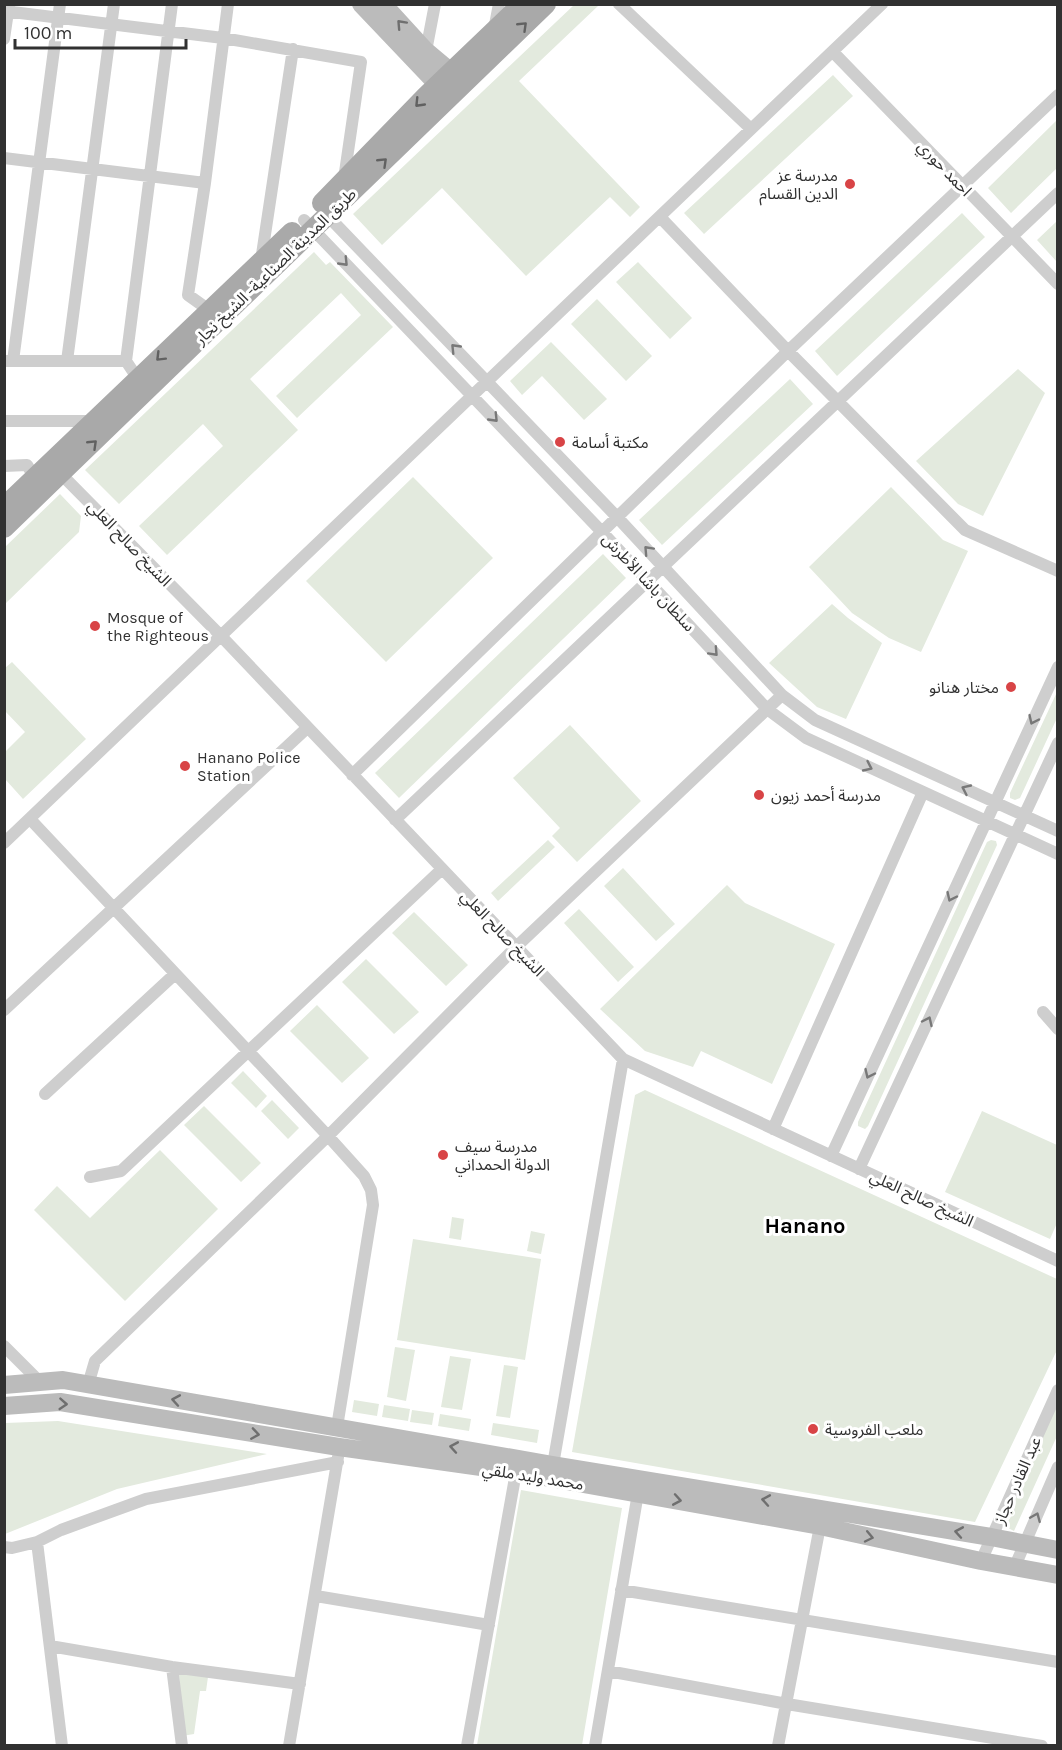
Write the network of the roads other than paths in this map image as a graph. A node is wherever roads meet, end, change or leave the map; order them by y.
1 (60, 4) edge
2 (114, 4) edge
3 (172, 4) edge
4 (228, 4) edge
5 (360, 4) edge
6 (383, 4) edge
7 (435, 4) edge
8 (499, 4) edge
9 (522, 4) edge
10 (546, 4) edge
11 (619, 4) edge
12 (882, 4) edge
13 (7, 9) edge
14 (58, 18) junction
15 (111, 24) junction
16 (169, 31) junction
17 (494, 31) junction
18 (223, 38) junction
19 (4, 39) edge
20 (294, 49) junction
21 (426, 51) junction
22 (833, 52) junction
23 (444, 78) junction
24 (1058, 94) edge
25 (752, 129) junction
26 (4, 158) edge
27 (39, 162) junction
28 (92, 169) junction
29 (150, 176) junction
30 (343, 181) junction
31 (205, 183) junction
32 (962, 185) junction
33 (1058, 193) edge
34 (660, 216) junction
35 (316, 218) junction
36 (1012, 237) junction
37 (261, 261) junction
38 (1058, 284) edge
39 (208, 310) junction
40 (788, 351) junction
41 (9, 361) edge
42 (67, 361) junction
43 (126, 361) junction
44 (138, 379) junction
45 (487, 382) junction
46 (472, 396) junction
47 (838, 402) junction
48 (4, 421) edge
49 (95, 421) junction
50 (4, 466) edge
51 (56, 468) junction
52 (35, 478) junction
53 (4, 507) edge
54 (617, 517) junction
55 (4, 528) edge
56 (602, 532) junction
57 (663, 566) junction
58 (1058, 571) edge
59 (648, 581) junction
60 (221, 636) junction
61 (1058, 667) edge
62 (782, 695) junction
63 (767, 709) junction
64 (307, 728) junction
65 (1058, 743) edge
66 (352, 775) junction
67 (923, 792) junction
68 (995, 802) junction
69 (1024, 816) junction
70 (30, 819) junction
71 (395, 820) junction
72 (986, 821) junction
73 (1058, 831) edge
74 (1015, 834) junction
75 (4, 843) edge
76 (1058, 854) edge
77 (442, 869) junction
78 (114, 908) junction
79 (516, 947) junction
80 (175, 974) junction
81 (4, 1010) edge
82 (1043, 1012) dead end
83 (1058, 1029) edge
84 (248, 1052) junction
85 (623, 1059) junction
86 (45, 1094) dead end
87 (773, 1129) junction
88 (328, 1136) junction
89 (831, 1156) junction
90 (859, 1169) junction
91 (90, 1177) dead end
92 (1058, 1261) edge
93 (4, 1346) edge
94 (39, 1381) junction
95 (4, 1385) edge
96 (88, 1385) junction
97 (1058, 1390) edge
98 (4, 1406) edge
99 (338, 1427) junction
100 (338, 1455) junction
101 (553, 1465) junction
102 (1058, 1467) edge
103 (516, 1472) junction
104 (638, 1493) junction
105 (820, 1526) junction
106 (991, 1537) junction
107 (37, 1542) junction
108 (1024, 1544) junction
109 (4, 1547) edge
110 (1058, 1550) edge
111 (981, 1561) junction
112 (1015, 1566) junction
113 (1058, 1575) edge
114 (621, 1590) junction
115 (316, 1596) junction
116 (802, 1620) junction
117 (489, 1625) junction
118 (50, 1647) junction
119 (1058, 1662) edge
120 (172, 1667) junction
121 (608, 1671) junction
122 (300, 1684) junction
123 (787, 1704) junction
124 (63, 1746) edge
125 (182, 1746) edge
126 (290, 1746) edge
127 (467, 1746) edge
128 (595, 1746) edge
129 (778, 1746) edge
130 (1042, 1746) edge

1 - 14 street
2 - 15 street
3 - 16 street
4 - 18 street
5 - 23 street
21 -> 6 street
7 - 21 street
8 - 17 street
9 - 17 main road
35 -> 10 main road, طريق المدينة الصناعية- الشيخ نجار
11 - 25 street
12 - 22 street
13 - 14 street
13 - 19 street
14 - 15 street
14 - 27 street
15 - 16 street
15 - 28 street
16 - 18 street
16 - 29 street
17 - 23 main road
18 - 20 street
18 - 31 street
20 - 30 street
20 - 37 street
21 - 23 street
22 - 25 street
22 - 32 street, احمد حوري
23 -> 30 main road
24 - 32 street
25 - 34 street
26 - 27 street
27 - 28 street
27 - 41 street
28 - 29 street
28 - 42 street
29 - 31 street
29 - 43 street
30 - 35 main road
31 - 39 street
32 - 36 street, احمد حوري
32 - 40 street
33 - 36 street
34 - 40 street
34 - 45 street
35 - 37 main road
45 -> 35 street, سلطان باشا الأطرش
35 -> 46 street, سلطان باشا الأطرش
51 -> 35 main road, طريق المدينة الصناعية- الشيخ نجار
36 - 38 street, احمد حوري
36 - 47 street
37 - 39 main road
39 -> 44 main road
40 - 47 street
40 - 54 street
41 - 42 street
42 - 43 street
43 - 44 street
44 - 49 main road
45 - 46 street
45 - 54 street, سلطان باشا الأطرش
46 -> 56 street, سلطان باشا الأطرش
46 - 60 street
47 - 57 street
47 - 58 street
48 - 49 street
49 - 51 main road
50 - 52 street
51 - 52 main road
51 - 55 main road, طريق المدينة الصناعية- الشيخ نجار
51 - 60 street, الشيخ صالح العلي
52 - 53 main road
54 - 56 street
57 -> 54 street, سلطان باشا الأطرش
56 - 59 street, سلطان باشا الأطرش
56 - 66 street
57 - 59 street
57 - 62 street, سلطان باشا الأطرش
59 -> 63 street, سلطان باشا الأطرش
59 - 71 street
60 - 64 street, الشيخ صالح العلي
60 - 70 street
61 -> 68 street
62 - 63 street
68 -> 62 street, سلطان باشا الأطرش
63 -> 67 street, سلطان باشا الأطرش
63 - 79 street
64 - 66 street, الشيخ صالح العلي
64 - 78 street
65 - 69 street
66 - 71 street, الشيخ صالح العلي
67 - 72 street, سلطان باشا الأطرش
67 - 87 street
68 - 69 street, سلطان باشا الأطرش
68 - 72 street
69 - 73 street, سلطان باشا الأطرش
69 - 74 street
70 - 75 street
70 - 78 street
71 - 77 street, الشيخ صالح العلي
72 - 74 street, سلطان باشا الأطرش
72 -> 89 street
74 - 76 street, سلطان باشا الأطرش
90 -> 74 street
77 - 79 street, الشيخ صالح العلي
77 - 84 street
78 - 80 street
78 - 81 street
79 - 85 street, الشيخ صالح العلي
79 - 88 street
80 - 84 street
80 - 86 street
82 - 83 street
84 - 88 street
84 - 91 street
85 - 87 street, الشيخ صالح العلي
85 - 101 street
87 - 89 street, الشيخ صالح العلي
88 - 96 street
88 - 99 street
89 - 90 street, الشيخ صالح العلي
90 - 92 street, الشيخ صالح العلي
93 - 94 street
94 - 95 street, محمد وليد ملقي
94 - 96 street, محمد وليد ملقي
99 -> 96 street, محمد وليد ملقي
97 - 106 street, عبد القادر حجاز
98 -> 100 street, محمد وليد ملقي
101 -> 99 street, محمد وليد ملقي
100 - 103 street, محمد وليد ملقي
100 - 107 street
100 - 115 street
106 -> 101 street, محمد وليد ملقي
108 -> 102 street, عبد القادر حجاز
103 - 104 street, محمد وليد ملقي
103 - 117 street
104 -> 105 street, محمد وليد ملقي
104 - 114 street
105 -> 111 street, محمد وليد ملقي
105 - 116 street
106 - 108 street, محمد وليد ملقي
106 - 111 street, عبد القادر حجاز
107 - 109 street
107 - 118 street
108 - 110 street, محمد وليد ملقي
108 - 112 street, عبد القادر حجاز
111 - 112 street, محمد وليد ملقي
112 - 113 street, محمد وليد ملقي
114 - 116 street
114 - 121 street
115 - 117 street
115 - 122 street
116 - 119 street
116 - 123 street
117 - 127 street
118 - 120 street
118 - 124 street
120 - 122 street
120 - 125 street
121 - 123 street
121 - 128 street
122 - 126 street
123 - 129 street
123 - 130 street

